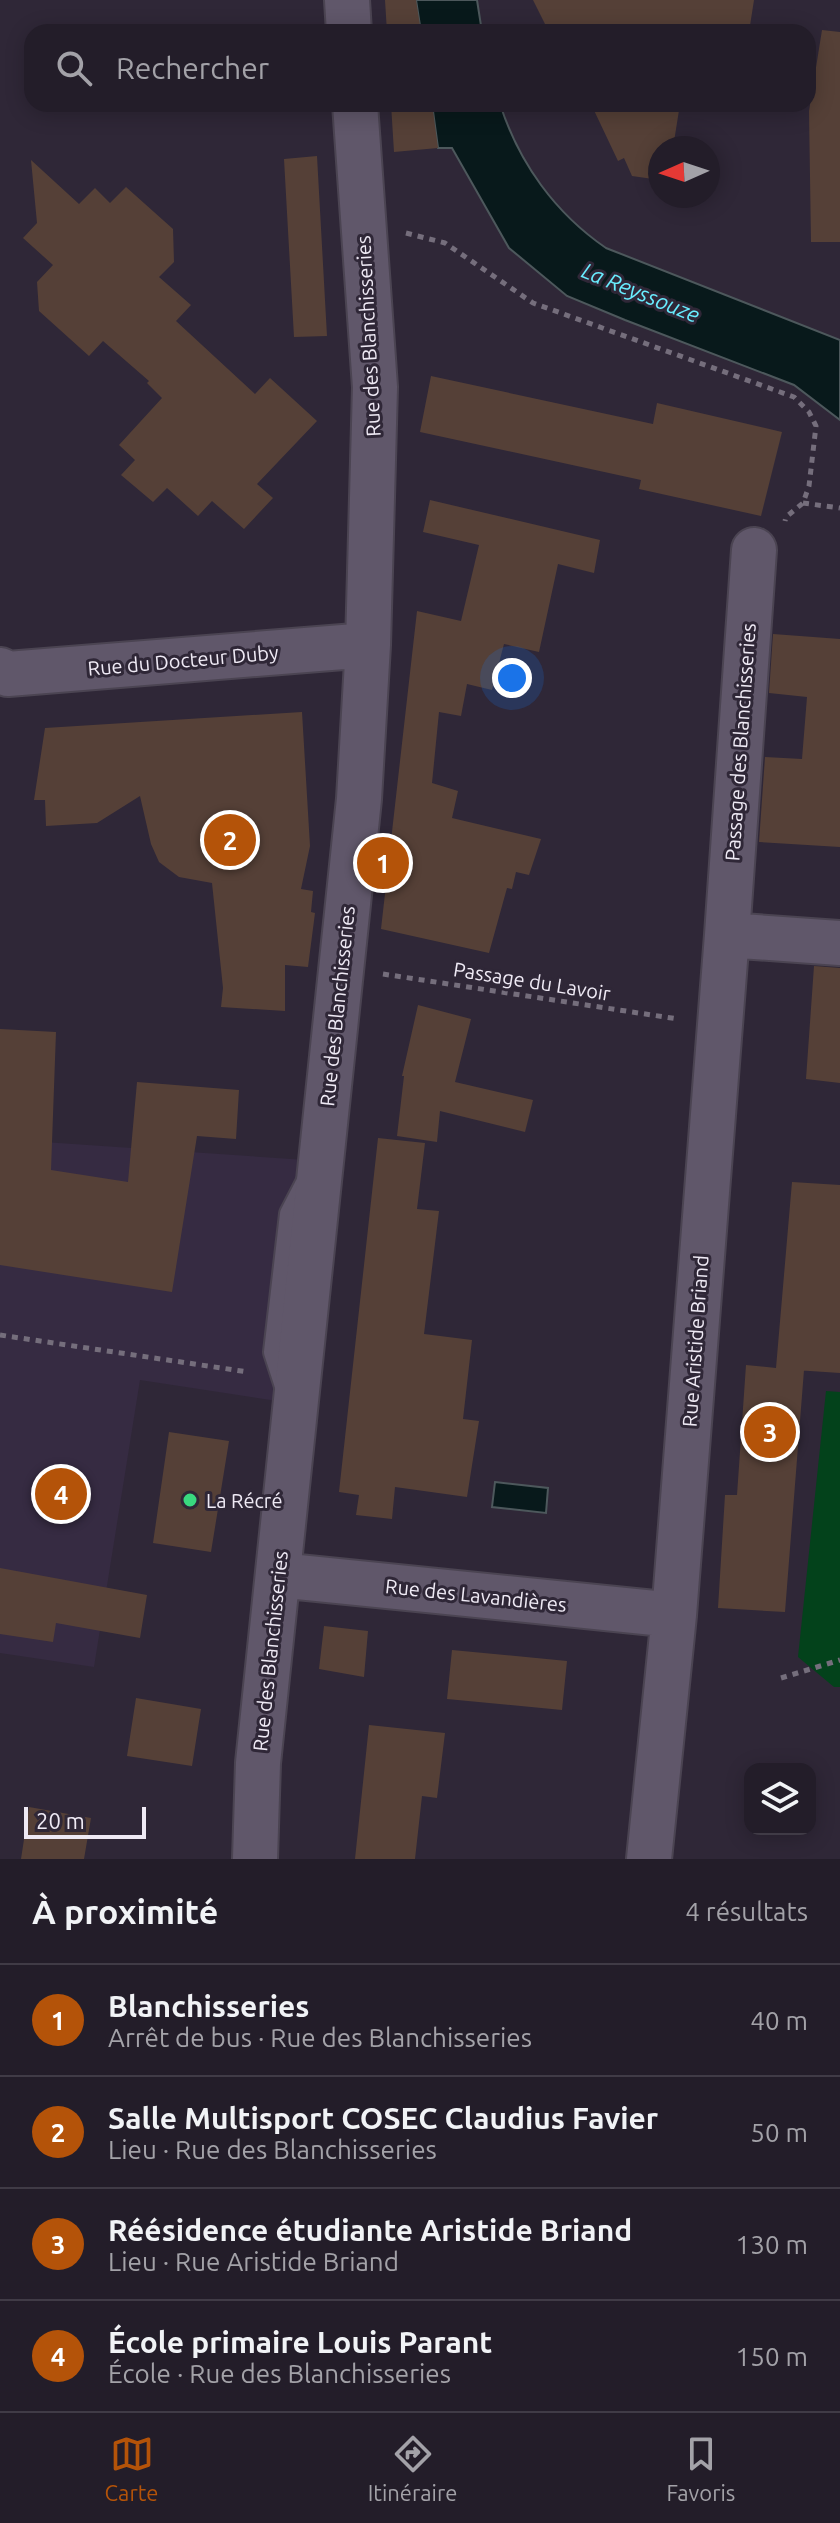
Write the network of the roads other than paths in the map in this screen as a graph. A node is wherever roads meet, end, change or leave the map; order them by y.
1 (347, 0) edge
2 (348, 24) edge
3 (356, 112) edge
4 (754, 550) road end
5 (368, 645) junction
6 (0, 670) edge
7 (727, 935) junction
8 (840, 943) edge
9 (278, 1575) junction
10 (674, 1615) junction
11 (255, 1859) edge
12 (649, 1859) edge

1 - 2 street
3 - 5 street, Rue des Blanchisseries
4 - 7 street, Passage des Blanchisseries
5 - 6 street, Rue du Docteur Duby
5 - 9 street, Rue des Blanchisseries
7 - 8 street
7 - 10 street, Rue Aristide Briand
9 - 10 street, Rue des Lavandières
9 - 11 street, Rue des Blanchisseries
10 - 12 street, Rue Aristide Briand

